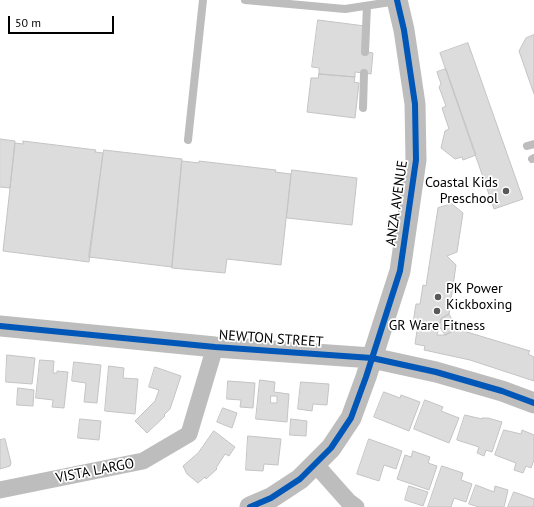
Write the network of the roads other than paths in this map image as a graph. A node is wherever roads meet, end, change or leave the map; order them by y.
1 (203, 0) edge
2 (245, 0) edge
3 (340, 0) edge
4 (397, 1) edge
5 (368, 6) junction
6 (345, 8) junction
7 (366, 52) dead end
8 (364, 73) dead end
9 (363, 108) dead end
10 (188, 140) dead end
11 (0, 326) edge
12 (216, 347) junction
13 (372, 358) junction
14 (534, 403) edge
15 (316, 465) junction
16 (0, 490) edge
17 (250, 507) edge
18 (356, 507) edge

1 - 10 lane
2 - 6 lane
3 - 6 lane
4 - 5 lane
4 - 13 street, ANZA AVENUE
5 - 6 lane
5 - 7 lane
8 - 9 lane
11 - 12 street, NEWTON STREET
12 - 13 street, NEWTON STREET
12 - 16 street, VISTA LARGO
13 - 14 street, NEWTON STREET
13 - 15 street, ANZA AVENUE
15 - 17 street, ANZA AVENUE
15 - 18 street

